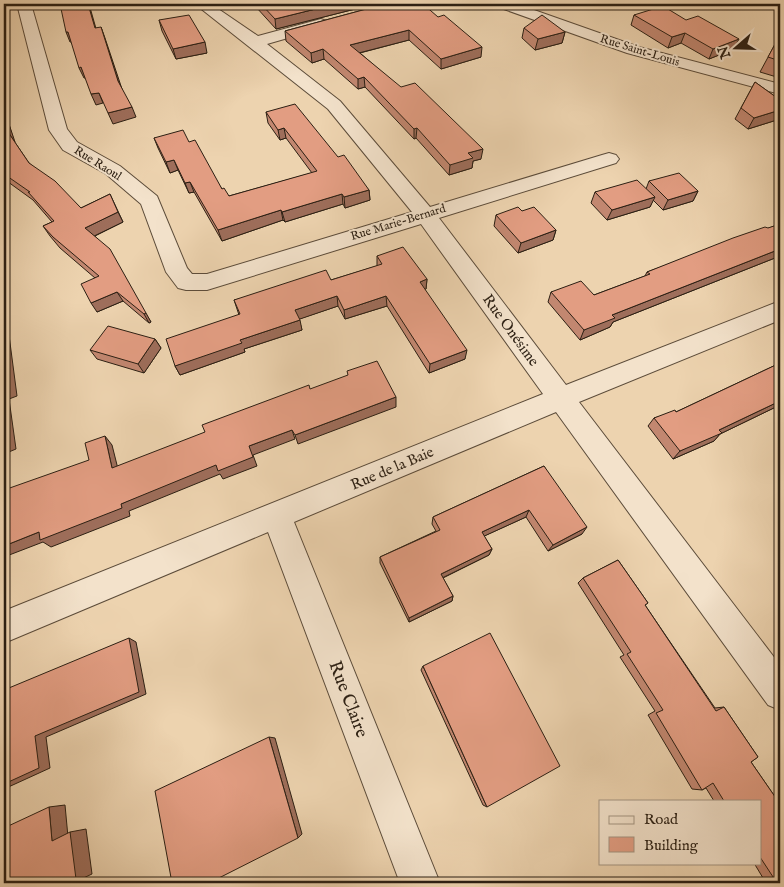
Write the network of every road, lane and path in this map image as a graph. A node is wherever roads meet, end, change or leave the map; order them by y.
1 (24, 4) edge
2 (202, 4) edge
3 (503, 4) edge
4 (334, 21) edge
5 (255, 42) junction
6 (780, 89) edge
7 (609, 158) dead end
8 (425, 214) junction
9 (186, 282) joint
10 (780, 310) edge
11 (561, 398) junction
12 (277, 516) junction
13 (4, 627) edge
14 (780, 693) edge
15 (420, 883) edge

1 - 9 street, Rue Raoul
2 - 5 street, Rue Onésime
3 - 6 street, Rue Saint-Louis
4 - 5 street
5 - 8 street, Rue Onésime
7 - 8 street, Rue Marie-Bernard
8 - 9 street, Rue Marie-Bernard
8 - 11 street, Rue Onésime
10 - 11 street, Rue de la Baie
11 - 12 street, Rue de la Baie
11 - 14 street, Rue Onésime
12 - 13 street, Rue de la Baie
12 - 15 street, Rue Claire

